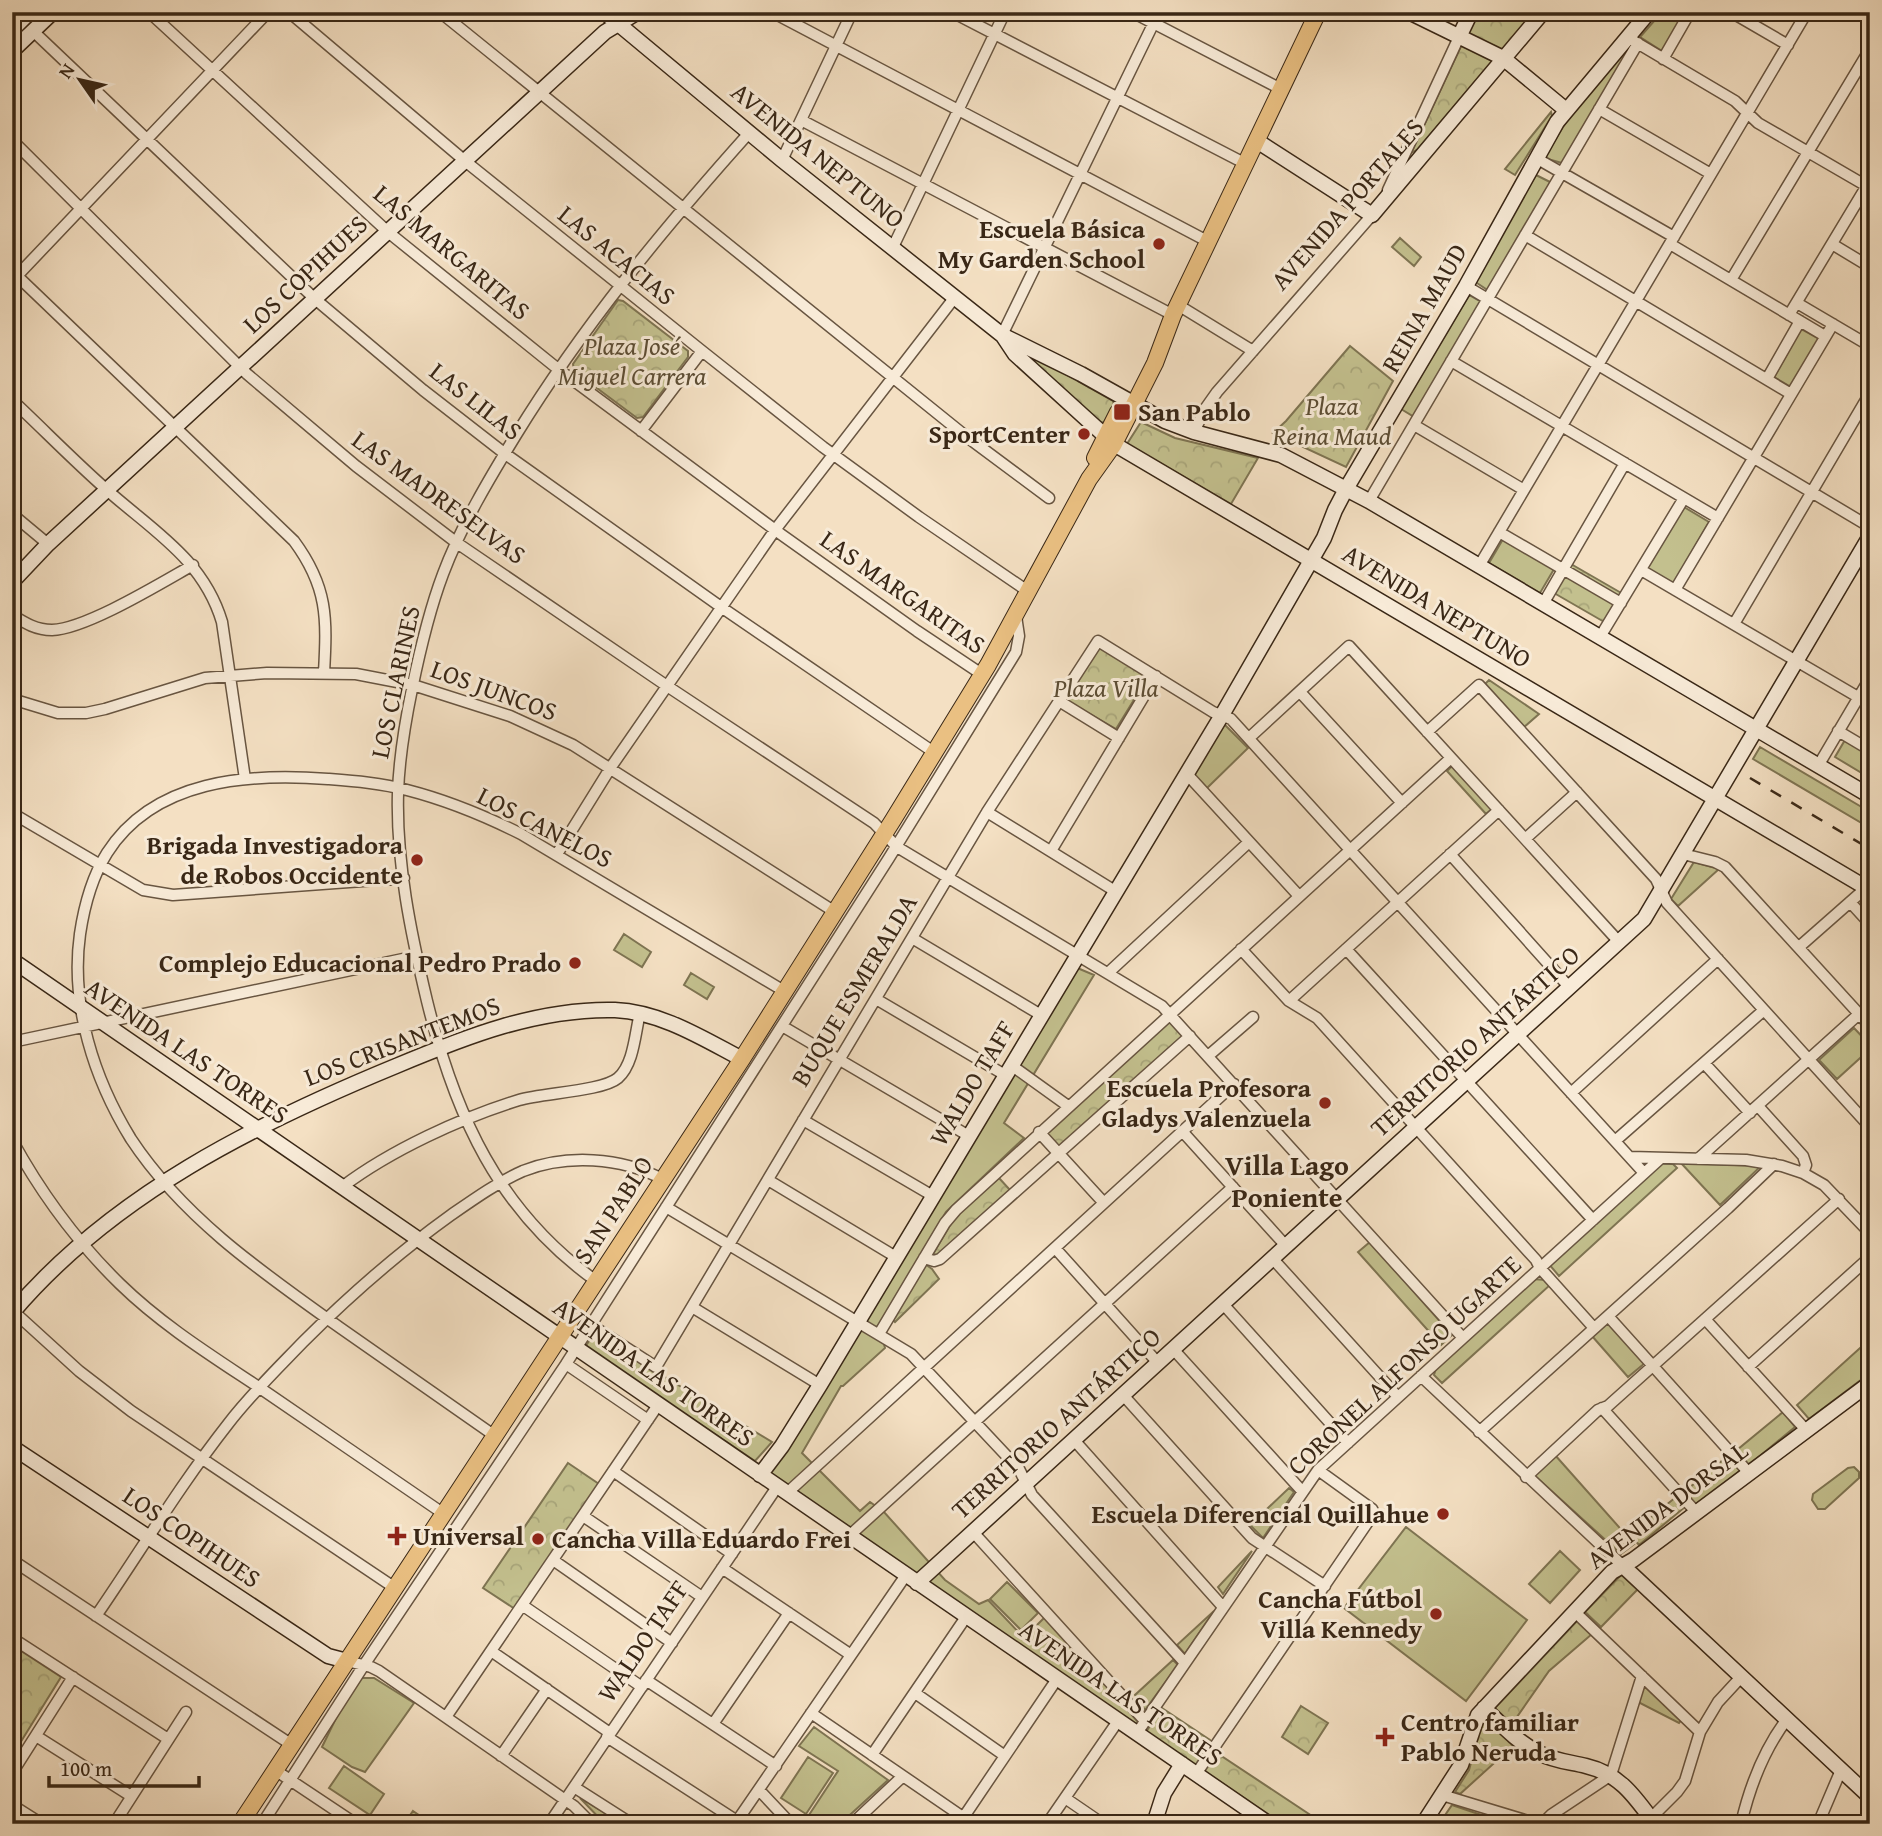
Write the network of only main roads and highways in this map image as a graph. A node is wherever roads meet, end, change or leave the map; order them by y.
1 (1318, 12) edge
2 (240, 1824) edge

1 - 2 main road, SAN PABLO

